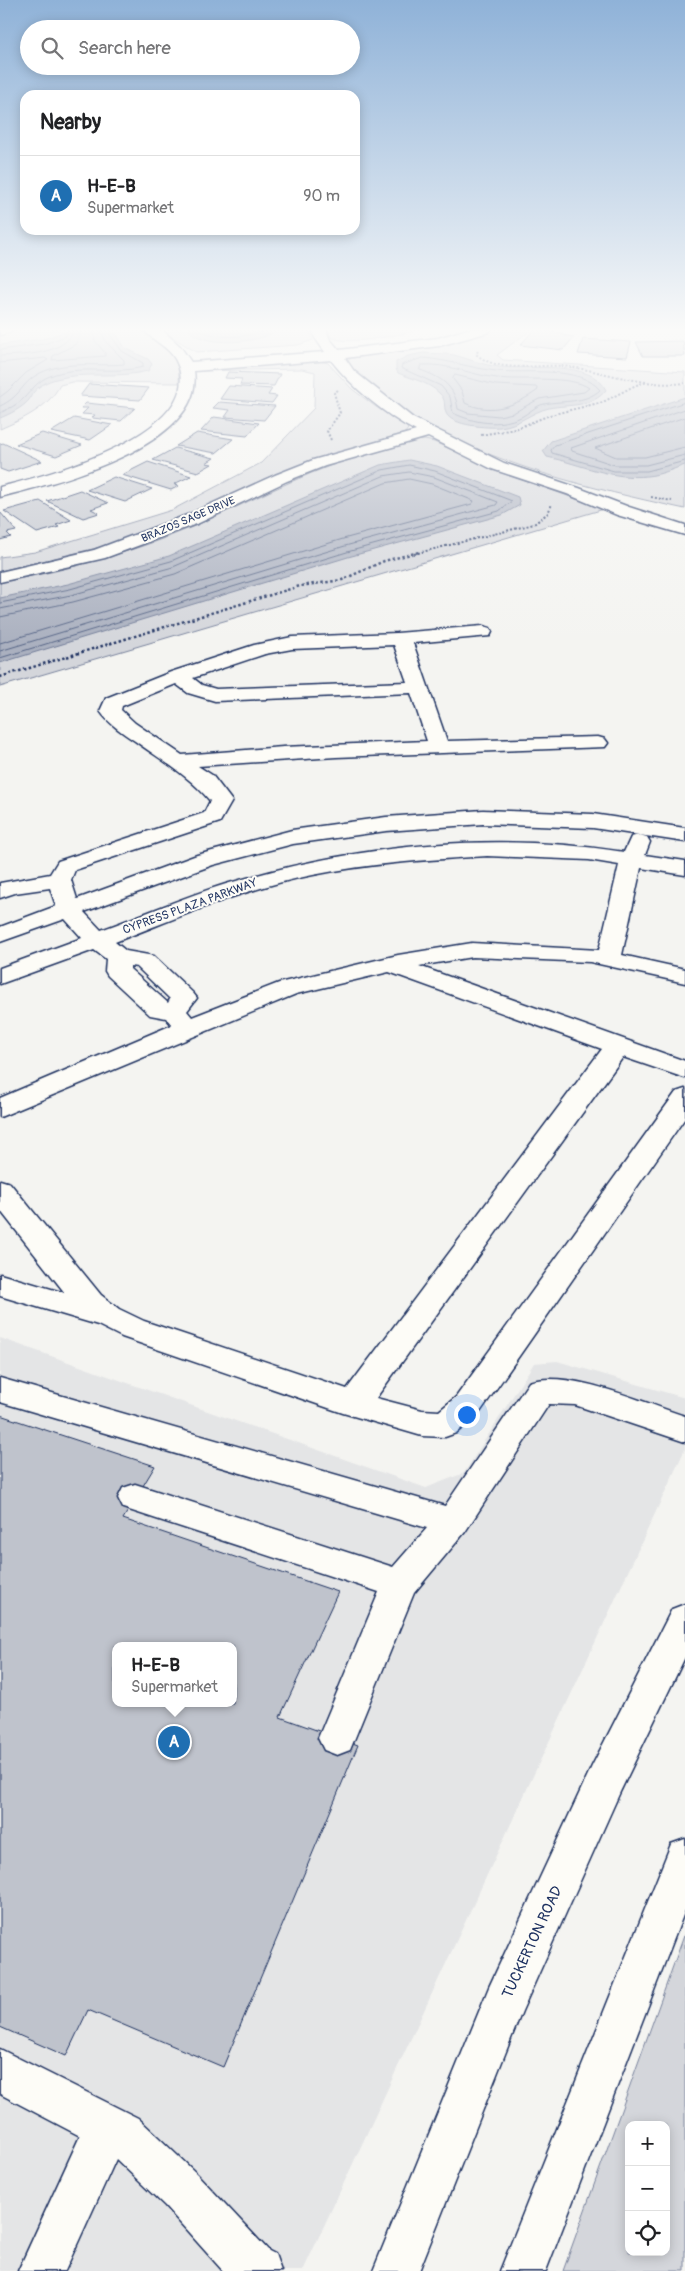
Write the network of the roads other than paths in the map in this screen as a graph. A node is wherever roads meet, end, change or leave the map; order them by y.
1 (148, 435) edge
2 (419, 435) edge
3 (436, 435) edge
4 (573, 491) junction
5 (0, 492) edge
6 (685, 513) edge
7 (685, 530) edge
8 (0, 577) edge
9 (483, 632) dead end
10 (402, 639) junction
11 (178, 676) junction
12 (419, 687) junction
13 (598, 744) dead end
14 (439, 746) junction
15 (179, 762) junction
16 (643, 829) junction
17 (685, 835) edge
18 (632, 859) junction
19 (685, 868) edge
20 (59, 880) junction
21 (0, 891) edge
22 (69, 910) junction
23 (0, 936) edge
24 (97, 940) junction
25 (609, 959) junction
26 (390, 964) junction
27 (685, 976) edge
28 (0, 977) edge
29 (181, 1020) junction
30 (618, 1045) junction
31 (685, 1070) edge
32 (685, 1098) edge
33 (0, 1108) edge
34 (0, 1190) edge
35 (0, 1285) edge
36 (108, 1317) junction
37 (0, 1390) edge
38 (354, 1404) junction
39 (685, 1428) edge
40 (136, 1498) dead end
41 (453, 1522) junction
42 (400, 1584) junction
43 (685, 1620) edge
44 (338, 1738) dead end
45 (685, 1858) edge
46 (0, 2071) edge
47 (108, 2127) junction
48 (41, 2271) edge
49 (258, 2271) edge
50 (396, 2271) edge
51 (523, 2271) edge

1 - 5 street
2 - 8 street, BRAZOS SAGE DRIVE
3 - 4 street
4 - 6 street
4 - 7 street
9 - 10 street
10 - 11 street
10 - 12 street
11 - 12 street
11 - 15 street
12 - 14 street
13 - 14 street
14 - 15 street
15 - 20 street
16 - 17 street
16 - 18 street
16 - 22 street
18 - 19 street, CYPRESS PLAZA PARKWAY
18 - 24 street, CYPRESS PLAZA PARKWAY
18 - 25 street
20 - 21 street
20 - 22 street
22 - 23 street
22 - 24 street
24 - 28 street, CYPRESS PLAZA PARKWAY
24 - 29 street
25 - 26 street
25 - 27 street
26 - 29 street
26 - 30 street
29 - 33 street
30 - 31 street
30 - 38 street
32 - 38 street
34 - 36 street
35 - 36 street
36 - 38 street
37 - 41 street
39 - 41 street
40 - 42 street
41 - 42 street
42 - 44 street
43 - 50 street, TUCKERTON ROAD
45 - 51 street
46 - 47 street
47 - 48 street
47 - 49 street

